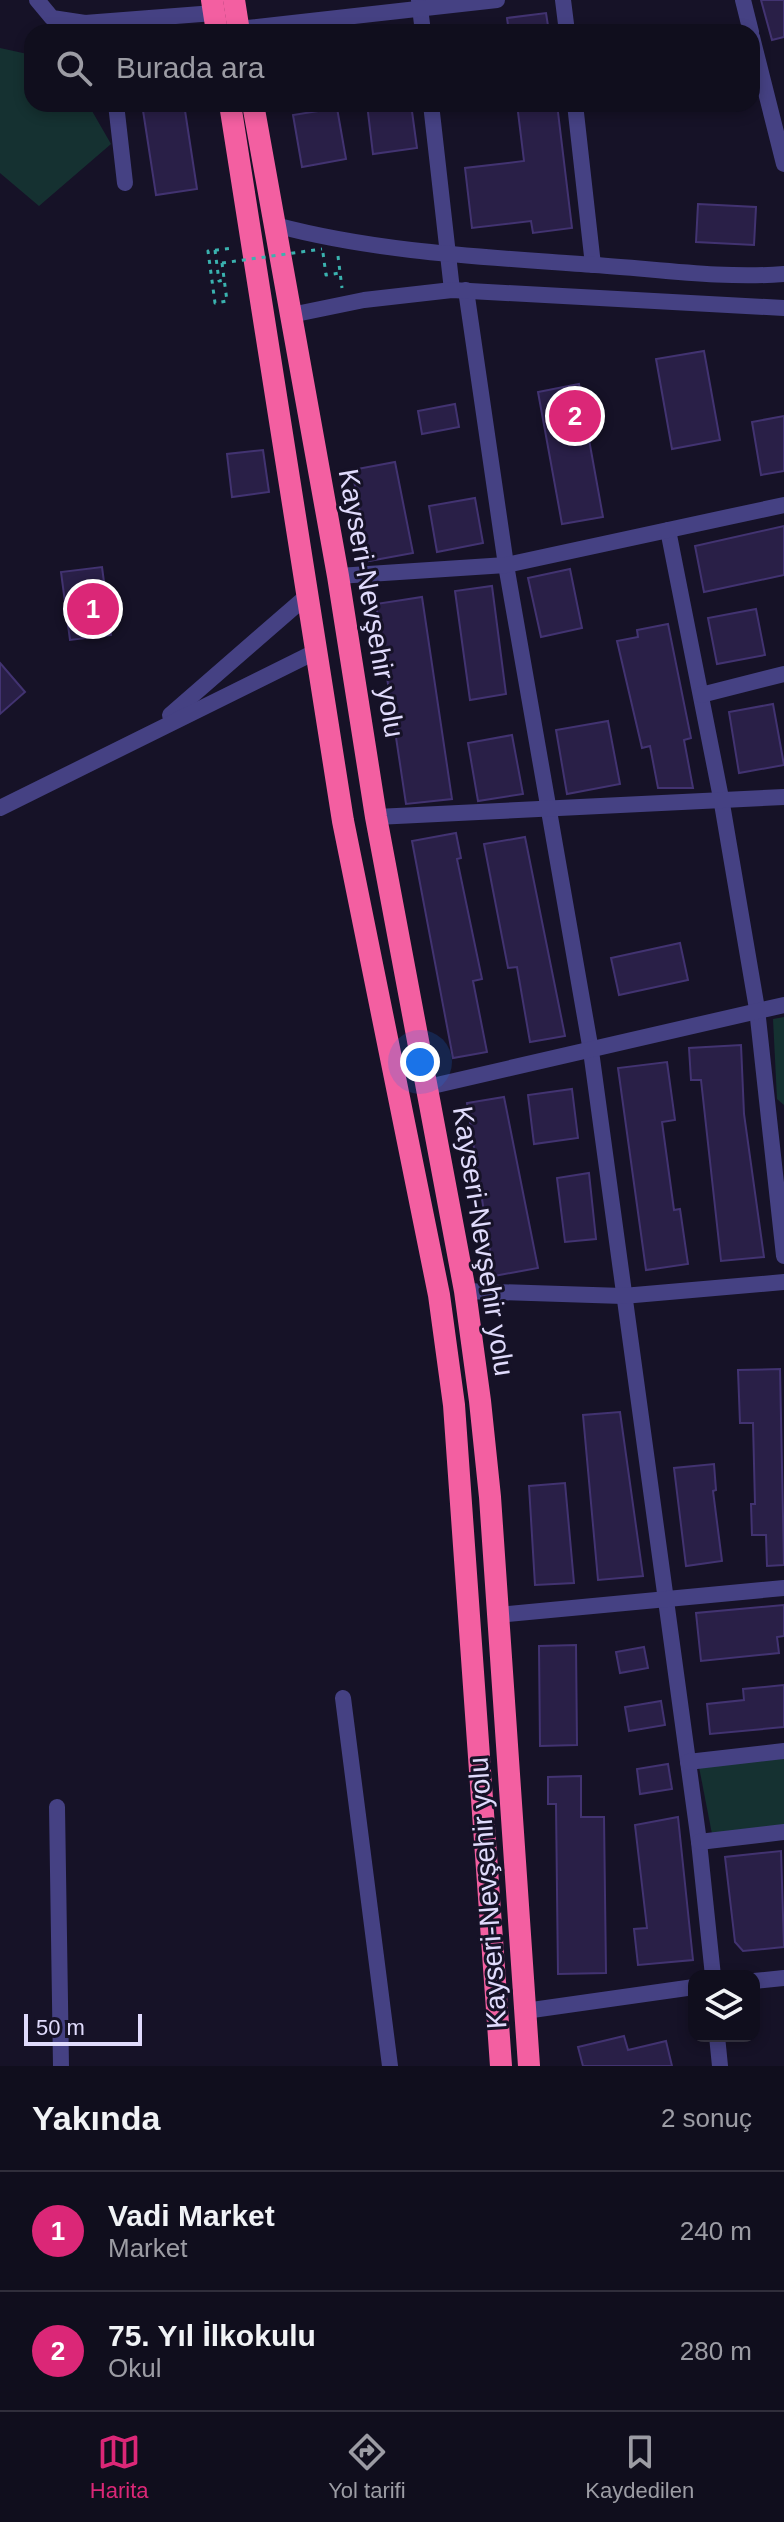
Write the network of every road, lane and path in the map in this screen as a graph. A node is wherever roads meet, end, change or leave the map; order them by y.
1 (37, 0) edge
2 (234, 0) edge
3 (497, 0) edge
4 (563, 0) edge
5 (743, 0) edge
6 (420, 4) edge
7 (224, 21) edge
8 (91, 24) edge
9 (166, 24) edge
10 (422, 24) edge
11 (566, 24) edge
12 (749, 24) edge
13 (760, 69) edge
14 (117, 112) edge
15 (231, 112) edge
16 (254, 112) edge
17 (432, 112) edge
18 (576, 112) edge
19 (784, 164) edge
20 (125, 183) dead end
21 (275, 225) junction
22 (329, 244) junction
23 (253, 245) junction
24 (215, 250) junction
25 (447, 255) junction
26 (593, 265) junction
27 (340, 273) junction
28 (784, 274) edge
29 (224, 280) junction
30 (459, 290) junction
31 (345, 304) junction
32 (784, 308) edge
33 (291, 315) junction
34 (784, 505) edge
35 (668, 530) junction
36 (506, 565) junction
37 (338, 576) junction
38 (308, 595) junction
39 (317, 651) junction
40 (784, 674) edge
41 (701, 695) junction
42 (154, 730) junction
43 (784, 797) edge
44 (721, 798) junction
45 (1, 806) edge
46 (548, 808) junction
47 (376, 817) junction
48 (784, 1005) edge
49 (757, 1009) junction
50 (591, 1051) junction
51 (428, 1087) junction
52 (777, 1121) edge
53 (784, 1256) edge
54 (784, 1282) edge
55 (465, 1291) junction
56 (623, 1296) junction
57 (784, 1588) edge
58 (663, 1597) junction
59 (497, 1615) junction
60 (343, 1698) dead end
61 (784, 1751) edge
62 (688, 1762) junction
63 (57, 1807) dead end
64 (784, 1832) edge
65 (699, 1842) junction
66 (712, 1970) edge
67 (784, 1978) edge
68 (760, 1980) edge
69 (688, 1988) edge
70 (525, 2011) junction
71 (718, 2042) edge
72 (61, 2066) edge
73 (390, 2066) edge
74 (501, 2066) edge
75 (529, 2066) edge
76 (720, 2066) edge

1 - 8 street
2 - 7 highway
3 - 6 street
4 - 11 street
5 - 12 street
6 - 7 street
6 - 10 street
7 - 9 street
13 - 19 street
14 - 20 street
15 - 23 highway, Kayseri-Nevşehir yolu
16 - 21 highway, Kayseri-Nevşehir yolu
17 - 25 street
18 - 26 street
21 - 22 street
21 - 33 highway, Kayseri-Nevşehir yolu
22 - 25 street
22 - 27 path
22 - 27 path
22 - 29 path, bridge
23 - 24 path
23 - 38 highway, Kayseri-Nevşehir yolu
24 - 29 path
24 - 29 path
25 - 26 street
25 - 30 street
26 - 28 street
27 - 31 path
30 - 31 street
30 - 32 street
30 - 36 street
31 - 33 street
33 - 37 highway, Kayseri-Nevşehir yolu
34 - 35 street
35 - 36 street
35 - 41 street
36 - 37 street
36 - 46 street
37 - 47 highway, Kayseri-Nevşehir yolu
38 - 39 highway, Kayseri-Nevşehir yolu
38 - 42 street
39 - 42 street
39 - 74 highway, Kayseri-Nevşehir yolu
40 - 41 street
41 - 44 street
42 - 45 street
43 - 44 street
44 - 46 street
44 - 49 street
46 - 47 street
46 - 50 street
47 - 51 highway, Kayseri-Nevşehir yolu
48 - 49 street
49 - 50 street
49 - 52 street
50 - 51 street
50 - 56 street
51 - 55 highway, Kayseri-Nevşehir yolu
52 - 53 street
54 - 56 street
55 - 56 street
55 - 59 highway, Kayseri-Nevşehir yolu
56 - 58 street
57 - 58 street
58 - 59 street
58 - 62 street
59 - 70 highway, Kayseri-Nevşehir yolu
60 - 73 street
61 - 62 street
62 - 65 street
63 - 72 street
64 - 65 street
65 - 66 street
67 - 68 street
69 - 70 street
70 - 75 highway, Kayseri-Nevşehir yolu
71 - 76 street

